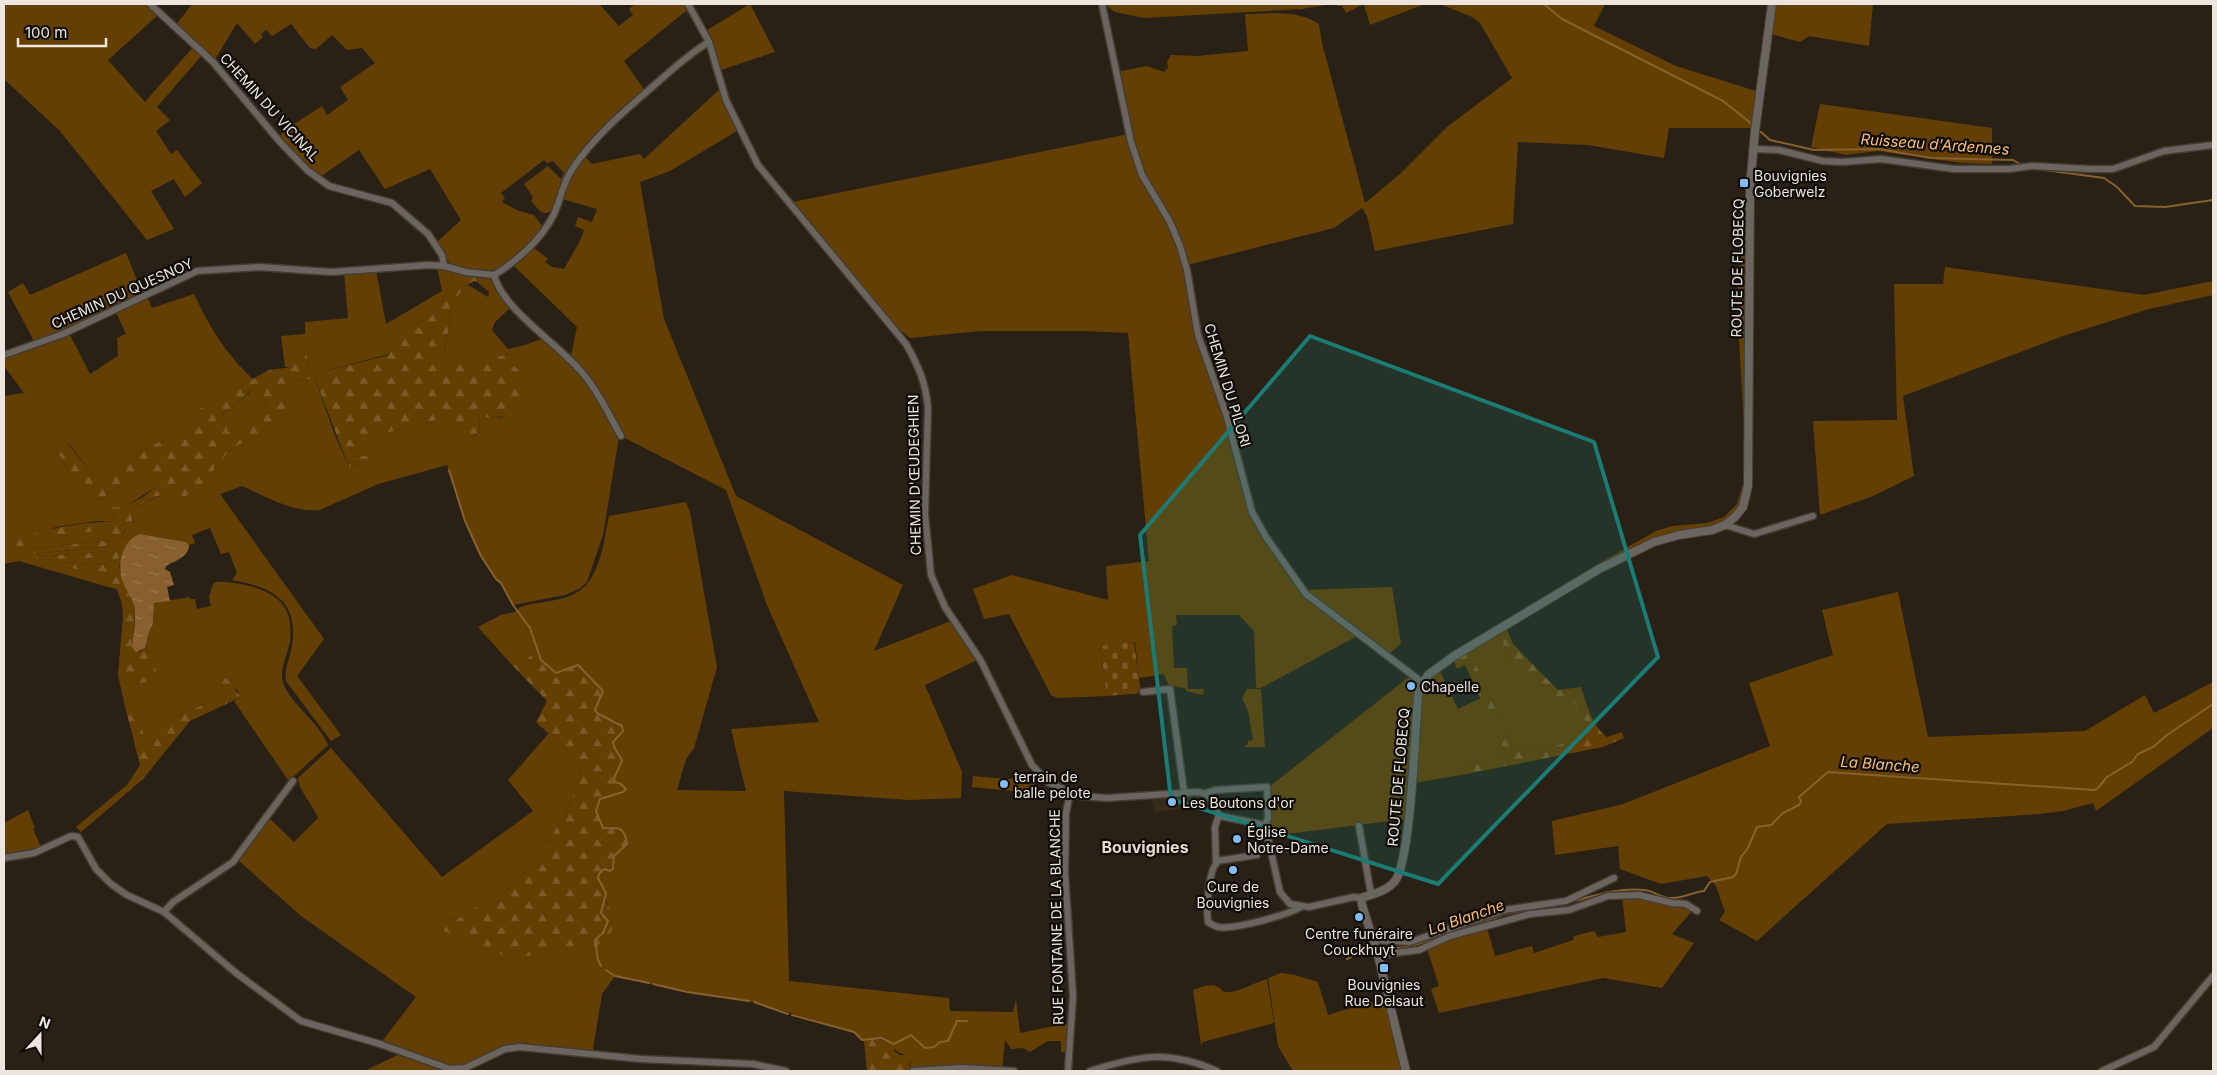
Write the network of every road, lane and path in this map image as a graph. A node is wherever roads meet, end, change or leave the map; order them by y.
1 (150, 4) edge
2 (688, 4) edge
3 (1102, 4) edge
4 (1772, 4) edge
5 (708, 42) junction
6 (2213, 145) edge
7 (1753, 149) junction
8 (444, 266) junction
9 (494, 275) junction
10 (4, 355) edge
11 (621, 436) dead end
12 (1813, 516) dead end
13 (1726, 525) junction
14 (1423, 683) junction
15 (1143, 692) dead end
16 (293, 781) dead end
17 (1184, 792) junction
18 (1070, 793) junction
19 (1206, 793) junction
20 (1219, 815) junction
21 (1265, 825) junction
22 (1359, 826) dead end
23 (1257, 855) dead end
24 (4, 858) edge
25 (1216, 861) junction
26 (1614, 878) dead end
27 (1371, 894) junction
28 (1362, 898) junction
29 (1301, 907) junction
30 (1697, 911) dead end
31 (164, 912) junction
32 (1375, 947) junction
33 (2213, 976) edge
34 (786, 1071) edge
35 (914, 1071) edge
36 (1014, 1071) edge
37 (1068, 1071) edge
38 (1090, 1071) edge
39 (1217, 1071) edge
40 (1406, 1071) edge
41 (2102, 1071) edge

1 - 8 street, CHEMIN DU VICINAL
2 - 5 street, CHEMIN D'ŒUDEGHIEN
3 - 14 street, CHEMIN DU PILORI
4 - 7 street, ROUTE DE FLOBECQ
5 - 9 street
5 - 18 street, CHEMIN D'ŒUDEGHIEN
6 - 7 street
7 - 13 street, ROUTE DE FLOBECQ
8 - 9 street, CHEMIN DU QUESNOY
8 - 10 street, CHEMIN DU QUESNOY
9 - 11 street
12 - 13 street
13 - 14 street
14 - 27 street, ROUTE DE FLOBECQ
15 - 17 street
16 - 31 street
17 - 18 street, CHEMIN D'ŒUDEGHIEN
17 - 19 street, CHEMIN D'ŒUDEGHIEN
18 - 37 street, RUE FONTAINE DE LA BLANCHE
19 - 20 street
19 - 21 street, CHEMIN D'ŒUDEGHIEN
20 - 21 street
20 - 25 street
21 - 29 street
22 - 27 street
23 - 25 street
24 - 31 street
25 - 29 street
26 - 32 street
27 - 28 street, ROUTE DE FLOBECQ
28 - 29 street
28 - 32 street
30 - 32 street
31 - 34 street
32 - 40 street
33 - 41 street
35 - 36 street
38 - 39 street

